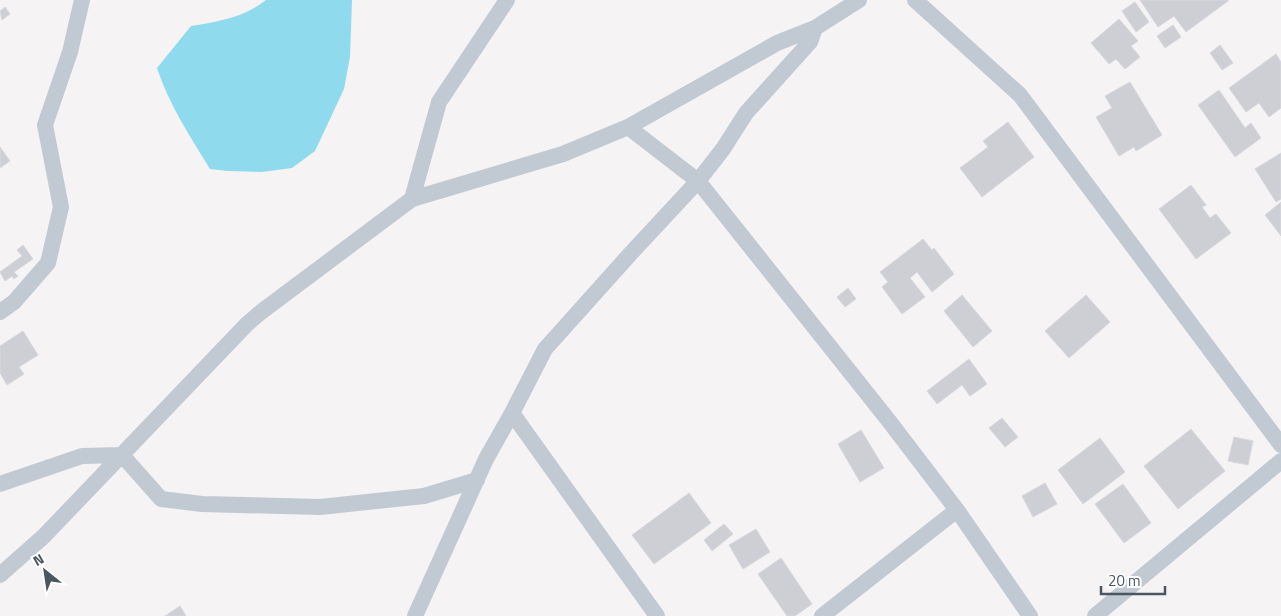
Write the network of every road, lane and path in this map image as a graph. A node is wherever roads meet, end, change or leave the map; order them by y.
1 (82, 0) edge
2 (507, 0) edge
3 (859, 0) edge
4 (915, 0) edge
5 (815, 28) junction
6 (628, 128) junction
7 (698, 181) junction
8 (412, 199) junction
9 (0, 312) edge
10 (512, 414) junction
11 (1281, 445) edge
12 (122, 454) junction
13 (1281, 461) edge
14 (5, 479) edge
15 (477, 480) junction
16 (957, 510) junction
17 (0, 575) edge
18 (415, 616) edge
19 (657, 616) edge
20 (822, 616) edge
21 (1030, 616) edge
22 (1095, 616) edge

1 - 9 street
2 - 8 street
3 - 5 street
4 - 11 street
5 - 6 street
5 - 7 street
6 - 7 street
6 - 8 street
7 - 10 street
7 - 16 street
8 - 12 street
10 - 15 street
10 - 19 street
12 - 14 street
12 - 15 street
12 - 17 street
13 - 22 street
15 - 18 street
16 - 20 street
16 - 21 street

